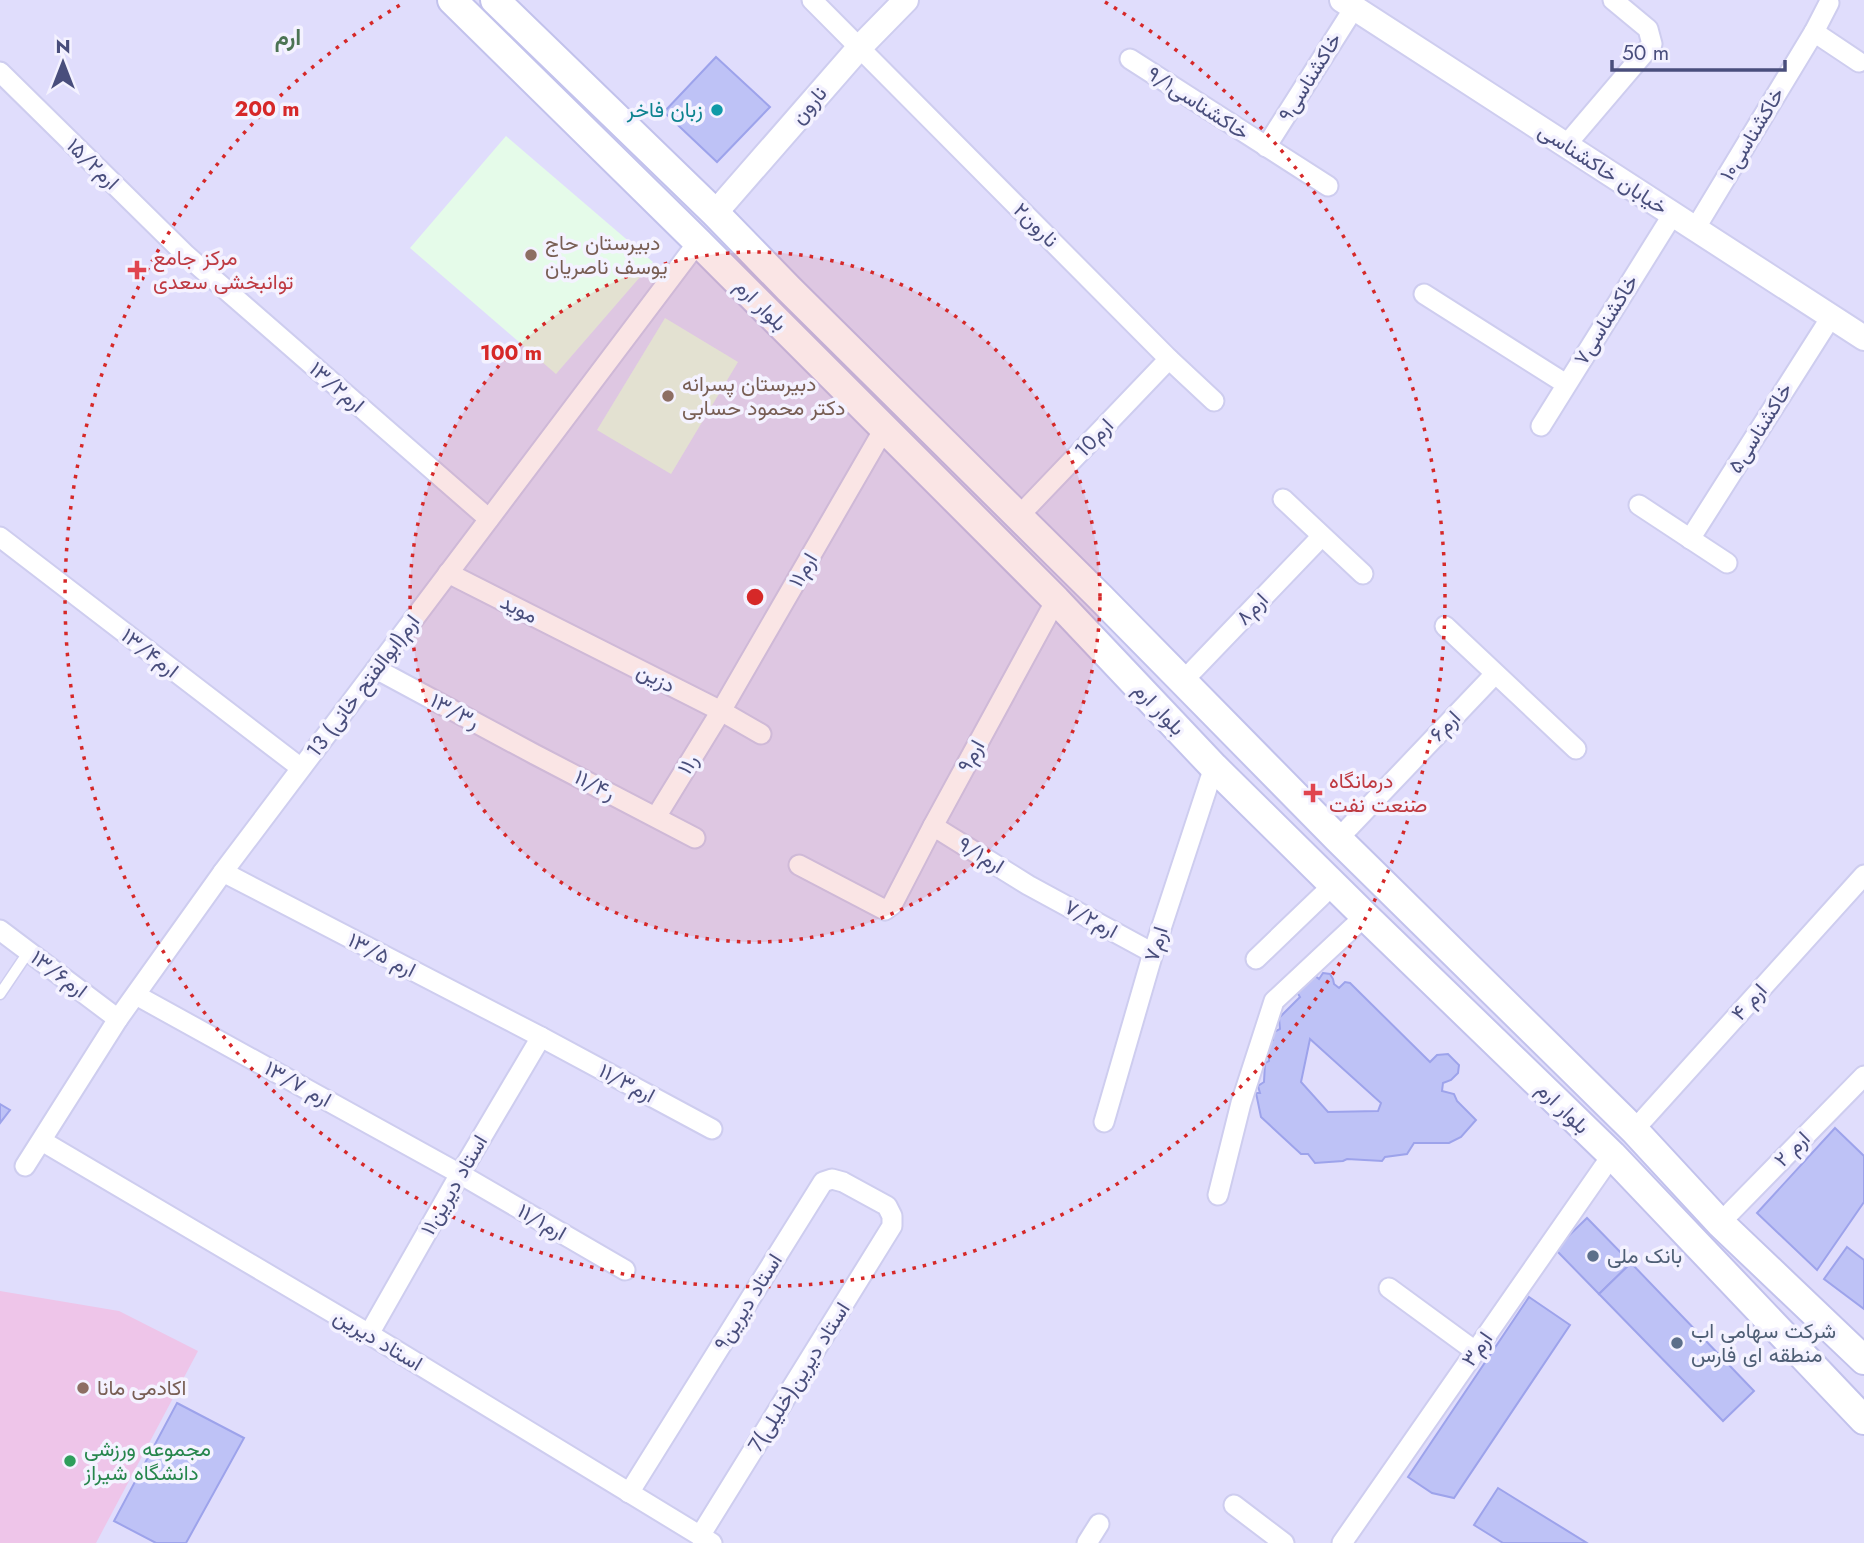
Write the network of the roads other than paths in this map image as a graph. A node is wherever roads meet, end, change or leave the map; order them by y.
1 (452, 0) edge
2 (495, 0) edge
3 (811, 0) edge
4 (906, 0) edge
5 (1613, 0) edge
6 (1829, 3) dead end
7 (1348, 4) edge
8 (1814, 32) junction
9 (859, 48) junction
10 (1130, 59) dead end
11 (1859, 62) dead end
12 (0, 72) edge
13 (1566, 145) junction
14 (1266, 147) junction
15 (1328, 186) dead end
16 (715, 213) junction
17 (1673, 214) junction
18 (1695, 229) junction
19 (698, 242) junction
20 (186, 255) joint
21 (1424, 294) dead end
22 (1831, 317) junction
23 (1864, 338) edge
24 (1169, 359) junction
25 (1566, 384) junction
26 (1214, 401) dead end
27 (1541, 426) dead end
28 (884, 429) junction
29 (1283, 499) dead end
30 (1639, 505) dead end
31 (1018, 517) junction
32 (489, 519) junction
33 (0, 537) edge
34 (1322, 537) junction
35 (1690, 539) junction
36 (1727, 563) dead end
37 (448, 573) junction
38 (1363, 574) dead end
39 (1100, 597) junction
40 (1065, 610) junction
41 (1446, 626) dead end
42 (590, 645) joint
43 (376, 669) junction
44 (1494, 674) junction
45 (1183, 681) junction
46 (721, 711) junction
47 (761, 734) dead end
48 (1576, 750) dead end
49 (534, 754) joint
50 (1214, 767) junction
51 (301, 768) junction
52 (656, 817) junction
53 (933, 826) junction
54 (695, 838) dead end
55 (1338, 839) junction
56 (799, 865) dead end
57 (223, 872) junction
58 (1864, 875) edge
59 (1334, 884) junction
60 (1028, 885) joint
61 (1365, 916) junction
62 (0, 930) edge
63 (29, 951) junction
64 (1153, 953) junction
65 (1256, 959) dead end
66 (0, 994) edge
67 (136, 995) junction
68 (118, 1020) junction
69 (541, 1037) junction
70 (1864, 1076) edge
71 (1104, 1122) dead end
72 (712, 1129) dead end
73 (1633, 1130) junction
74 (43, 1141) junction
75 (1612, 1155) junction
76 (25, 1166) dead end
77 (460, 1174) junction
78 (1217, 1195) dead end
79 (892, 1216) joint
80 (1720, 1223) junction
81 (625, 1270) dead end
82 (1389, 1288) dead end
83 (369, 1334) junction
84 (1475, 1351) junction
85 (1864, 1360) edge
86 (1864, 1420) edge
87 (629, 1493) junction
88 (1234, 1505) dead end
89 (1099, 1524) dead end
90 (706, 1539) edge
91 (1087, 1543) edge
92 (1284, 1543) edge
93 (1342, 1543) edge

1 - 19 main road, بلوار ارم
2 - 16 main road, بلوار ارم
3 - 9 street, نارون۲
4 - 9 street, نارون
5 - 13 street
6 - 8 street, خاکشناسی۱۰
7 - 13 street, خیابان خاکشناسی
7 - 14 street, خاکشناسی۹
8 - 11 street
8 - 18 street, خاکشناسی۱۰
9 - 16 street, نارون
9 - 24 street, نارون۲
10 - 14 street, ۹/۱خاکشناسی
12 - 20 street, ۱۵/۲ارم
13 - 17 street, خیابان خاکشناسی
14 - 15 street, ۹/۱خاکشناسی
16 - 31 main road, بلوار ارم
17 - 18 street, خیابان خاکشناسی
17 - 25 street, خاکشناسی۷
18 - 22 street, خیابان خاکشناسی
19 - 28 main road, بلوار ارم
19 - 32 street, 13 ارم(ابوالفتح خانی)
20 - 32 street, ۱۳/۲ارم
21 - 25 street
22 - 23 street, خیابان خاکشناسی
22 - 35 street, خاکشناسی۵
24 - 26 street, نارون۲
24 - 31 street, ارم10
25 - 27 street, خاکشناسی۷
28 - 40 main road, بلوار ارم
28 - 46 street, ارم۱۱
29 - 34 street
30 - 35 street
31 - 39 main road, بلوار ارم
32 - 37 street, 13 ارم(ابوالفتح خانی)
33 - 51 street, ۱۳/۴ارم
34 - 38 street
34 - 45 street, ارم۸
35 - 36 street
37 - 42 street, موید
37 - 43 street, 13 ارم(ابوالفتح خانی)
39 - 40 main road
39 - 45 main road, بلوار ارم
40 - 50 main road, بلوار ارم
40 - 53 street, ارم۹
41 - 44 street
42 - 46 street, دزین
43 - 49 street, ۱۳/۳ر
43 - 51 street, 13 ارم(ابوالفتح خانی)
44 - 48 street
44 - 55 street, ارم۶
45 - 55 main road, بلوار ارم
46 - 47 street, دزین
46 - 52 street, ۱۱ر
49 - 52 street, ۱۱/۴ر
50 - 59 main road, بلوار ارم
50 - 64 street, ارم۷
51 - 57 street, 13 ارم(ابوالفتح خانی)
52 - 54 street, ۱۱/۴ر
53 - 56 street, ارم۹
53 - 60 street, ۹/۱ارم
55 - 73 main road, بلوار ارم
57 - 67 street, 13 ارم(ابوالفتح خانی)
57 - 69 street, ۱۳/۵ ارم
58 - 73 street, ارم ۴
59 - 61 main road, بلوار ارم
59 - 65 street
60 - 64 street, ۷/۲ارم
61 - 75 main road, بلوار ارم
61 - 78 street
62 - 63 street, ۱۳/۶ارم
63 - 66 lane
63 - 68 street, ۱۳/۶ارم
64 - 71 street, ارم۷
67 - 68 street, 13 ارم(ابوالفتح خانی)
67 - 77 street, ۱۳/۷ ارم
68 - 74 street, 13 ارم(ابوالفتح خانی)
69 - 72 street, ۱۱/۳ارم
69 - 77 street, استاد دیرین۱۱
70 - 80 street, ارم ۲
73 - 80 main road, بلوار ارم
74 - 76 street, 13 ارم(ابوالفتح خانی)
74 - 83 street, استاد دیرین
75 - 84 street, ارم۳
75 - 86 main road, بلوار ارم
77 - 81 street, ۱۱/۱ارم
77 - 83 street, استاد دیرین۱۱
79 - 87 street, استاد دیرین۹
79 - 90 street, 7استاد دیرین(خلیلی)
80 - 85 main road, بلوار ارم
82 - 84 street
83 - 87 street, استاد دیرین
84 - 93 street, ارم۳
87 - 90 street, استاد دیرین
88 - 92 street
89 - 91 street

